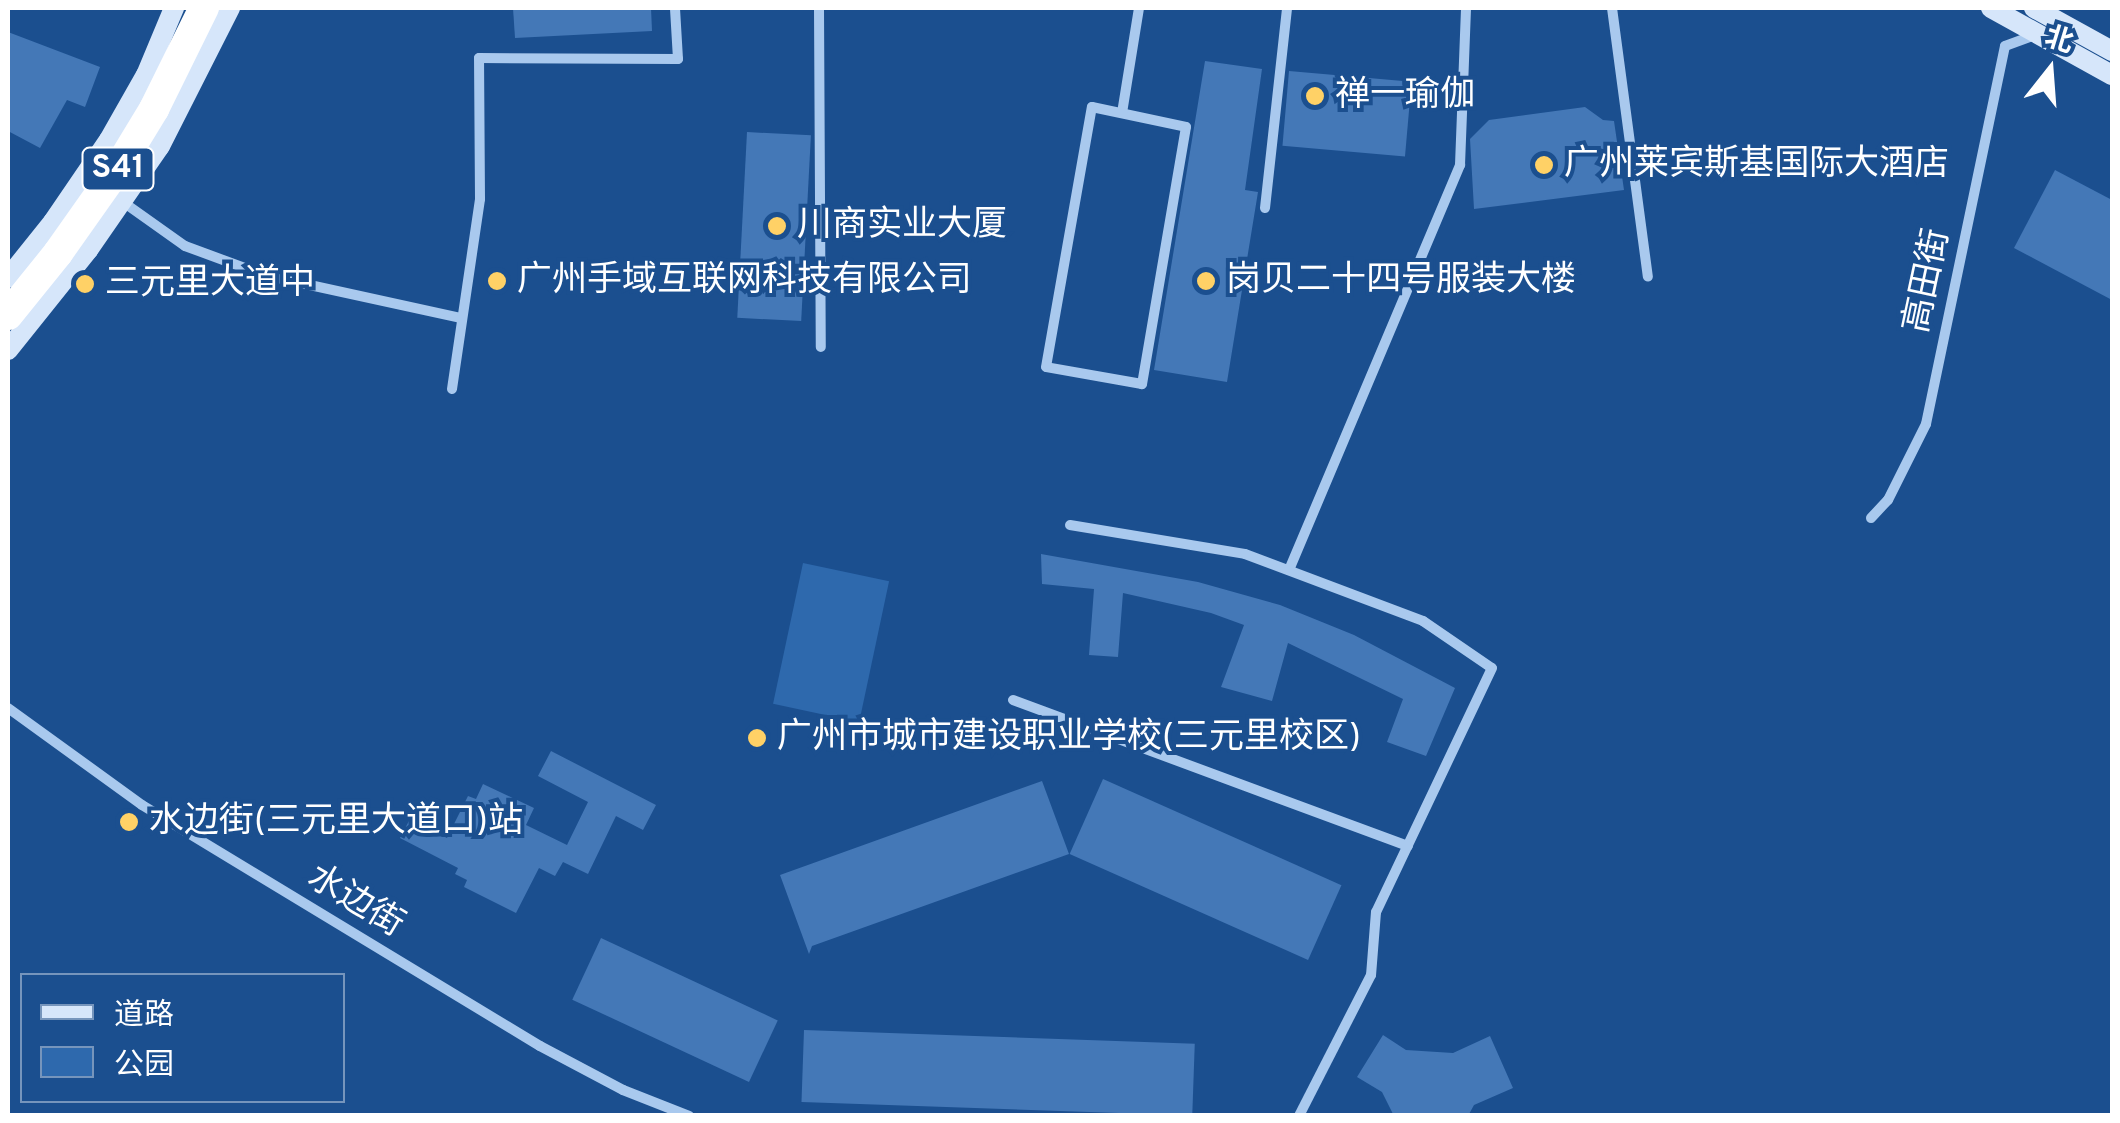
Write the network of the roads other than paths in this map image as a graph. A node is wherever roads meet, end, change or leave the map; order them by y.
1 (174, 8) edge
2 (675, 8) edge
3 (820, 8) edge
4 (1140, 8) edge
5 (1287, 8) edge
6 (1466, 8) edge
7 (1612, 8) edge
8 (1990, 8) edge
9 (224, 11) edge
10 (2040, 15) edge
11 (2112, 50) edge
12 (2112, 75) edge
13 (1122, 112) junction
14 (123, 202) junction
15 (1266, 208) dead end
16 (1648, 277) dead end
17 (8, 278) edge
18 (8, 315) edge
19 (461, 318) junction
20 (821, 347) dead end
21 (8, 350) edge
22 (452, 389) dead end
23 (1872, 518) dead end
24 (1070, 526) dead end
25 (1289, 570) junction
26 (1013, 700) dead end
27 (8, 708) edge
28 (1408, 846) junction
29 (689, 1116) edge
30 (1299, 1116) edge

1 - 17 main road
2 - 19 street
3 - 20 street
4 - 13 street
5 - 15 street
6 - 25 street
7 - 16 street
8 - 10 main road
9 - 14 main road
9 - 18 highway, S41
10 - 11 main road
10 - 12 main road
10 - 23 street, 高田街
13 - 13 street
14 - 19 street
14 - 21 main road
19 - 22 street
24 - 25 street
25 - 28 street
26 - 28 street
27 - 29 street, 水边街
28 - 30 street

